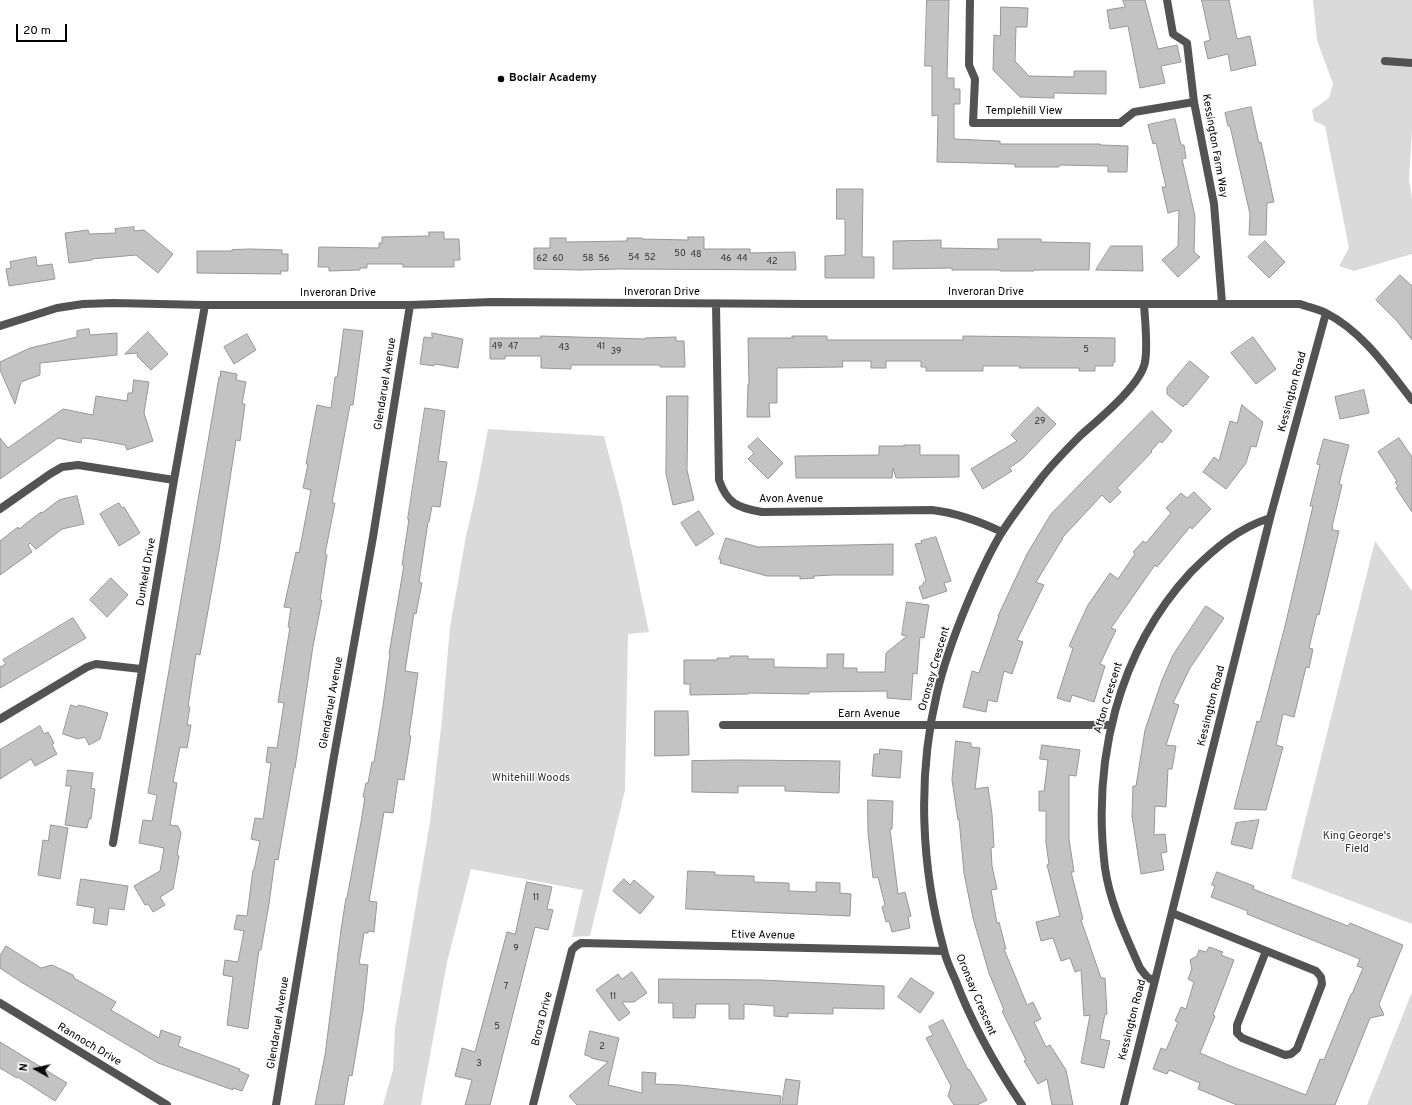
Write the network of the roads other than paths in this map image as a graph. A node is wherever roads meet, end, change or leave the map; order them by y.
1 (970, 0) edge
2 (1167, 0) edge
3 (1385, 61) dead end
4 (1412, 63) edge
5 (1194, 102) junction
6 (1222, 303) junction
7 (716, 304) junction
8 (1144, 304) junction
9 (205, 305) junction
10 (410, 305) junction
11 (1326, 313) junction
12 (0, 326) edge
13 (1412, 400) edge
14 (174, 480) junction
15 (0, 509) edge
16 (1270, 518) junction
17 (1002, 532) junction
18 (141, 669) junction
19 (0, 719) edge
20 (723, 725) dead end
21 (1111, 725) junction
22 (931, 726) junction
23 (113, 842) dead end
24 (1172, 914) junction
25 (581, 943) joint
26 (1266, 951) junction
27 (944, 952) junction
28 (1154, 981) junction
29 (0, 1003) edge
30 (167, 1105) edge
31 (276, 1105) edge
32 (533, 1105) edge
33 (1022, 1105) edge
34 (1124, 1105) edge

1 - 5 street, Templehill View
2 - 5 street, Kessington Farm Way
3 - 4 street
5 - 6 street, Kessington Farm Way
6 - 8 street, Inveroran Drive
6 - 11 street, Inveroran Drive
7 - 8 street, Inveroran Drive
7 - 10 street, Inveroran Drive
7 - 17 street, Avon Avenue
8 - 17 street, Oronsay Crescent
9 - 10 street, Inveroran Drive
9 - 12 street, Inveroran Drive
9 - 14 street, Dunkeld Drive
10 - 31 street, Glendaruel Avenue
11 - 13 street, Inveroran Drive
11 - 16 street, Kessington Road
14 - 15 street
14 - 18 street, Dunkeld Drive
16 - 21 street, Afton Crescent
16 - 24 street, Kessington Road
17 - 22 street, Oronsay Crescent
18 - 19 street
18 - 23 street, Dunkeld Drive
20 - 22 street, Earn Avenue
21 - 22 street, Earn Avenue
21 - 28 street, Afton Crescent
22 - 27 street, Oronsay Crescent
24 - 26 street
24 - 28 street, Kessington Road
25 - 27 street, Etive Avenue
25 - 32 street, Brora Drive
26 - 26 street
27 - 33 street, Oronsay Crescent
28 - 34 street, Kessington Road
29 - 30 street, Rannoch Drive

